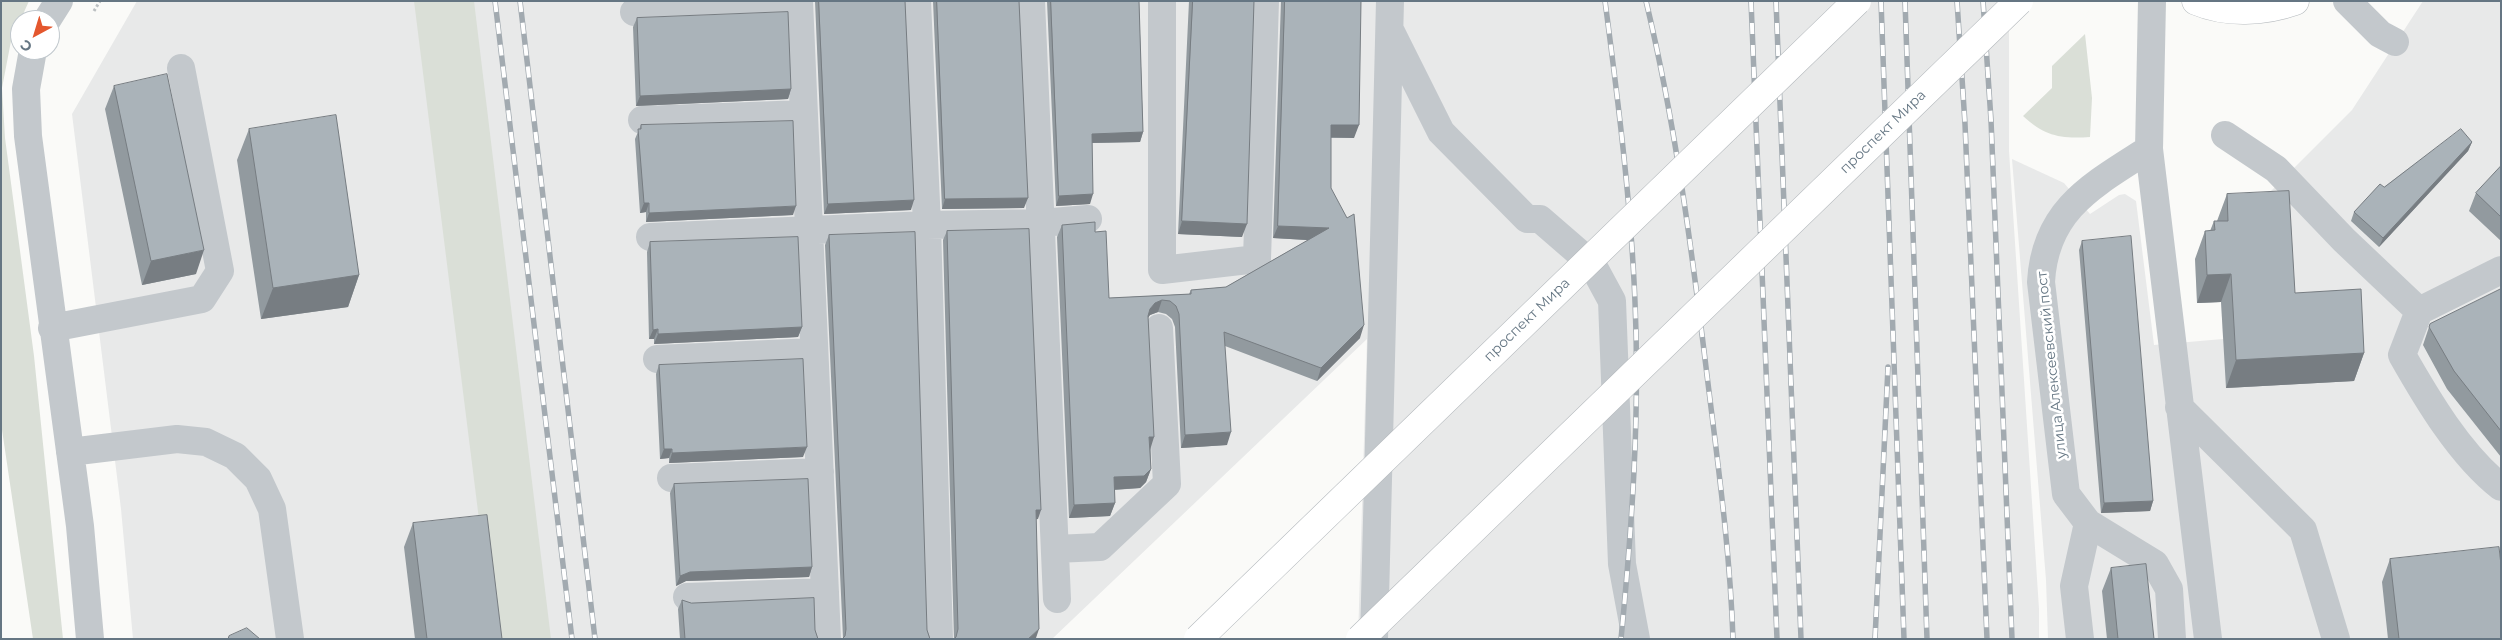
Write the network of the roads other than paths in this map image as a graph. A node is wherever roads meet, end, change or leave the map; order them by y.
1 (918, 1) edge
2 (1031, 1) edge
3 (1162, 1) edge
4 (1265, 1) edge
5 (1390, 1) edge
6 (1857, 1) edge
7 (2019, 1) edge
8 (2152, 1) edge
9 (2196, 1) edge
10 (2295, 1) edge
11 (2347, 1) edge
12 (799, 3) edge
13 (634, 12) dead end
14 (1391, 32) junction
15 (2395, 42) dead end
16 (31, 60) edge
17 (181, 68) dead end
18 (804, 114) junction
19 (642, 120) dead end
20 (2225, 135) dead end
21 (2149, 149) junction
22 (1088, 219) dead end
23 (1041, 223) junction
24 (928, 225) junction
25 (809, 230) junction
26 (650, 237) dead end
27 (2501, 270) edge
28 (2419, 311) junction
29 (52, 328) junction
30 (1158, 328) dead end
31 (814, 352) junction
32 (657, 359) dead end
33 (2179, 407) junction
34 (70, 452) junction
35 (820, 472) junction
36 (671, 478) dead end
37 (2501, 487) edge
38 (2088, 523) junction
39 (1055, 550) junction
40 (825, 592) junction
41 (688, 597) dead end
42 (1057, 599) dead end
43 (90, 639) edge
44 (290, 639) edge
45 (827, 639) edge
46 (939, 639) edge
47 (1198, 639) edge
48 (1360, 639) edge
49 (1374, 639) edge
50 (1636, 639) edge
51 (2080, 639) edge
52 (2172, 639) edge
53 (2208, 639) edge
54 (2336, 639) edge

1 - 24 street
2 - 23 street
3 - 4 street
5 - 14 street
6 - 47 main road, проспект Мира, bridge
7 - 48 main road, проспект Мира, bridge
8 - 21 street
9 - 10 main road
11 - 15 street
12 - 13 street
12 - 18 street
14 - 49 street
14 - 50 street
16 - 29 street
17 - 29 street
18 - 19 street
18 - 25 street
20 - 28 street
21 - 33 street
21 - 38 street, улица Алексеевский пост
22 - 23 street
23 - 24 street
23 - 39 street
24 - 25 street
24 - 46 street
25 - 26 street
25 - 31 street
27 - 28 street
28 - 37 street
29 - 34 street
30 - 39 street
31 - 32 street
31 - 35 street
33 - 53 street
33 - 54 street
34 - 43 street
34 - 44 street
35 - 36 street
35 - 40 street
38 - 51 street
38 - 52 street, улица Алексеевский пост
39 - 42 street
40 - 41 street
40 - 45 street

